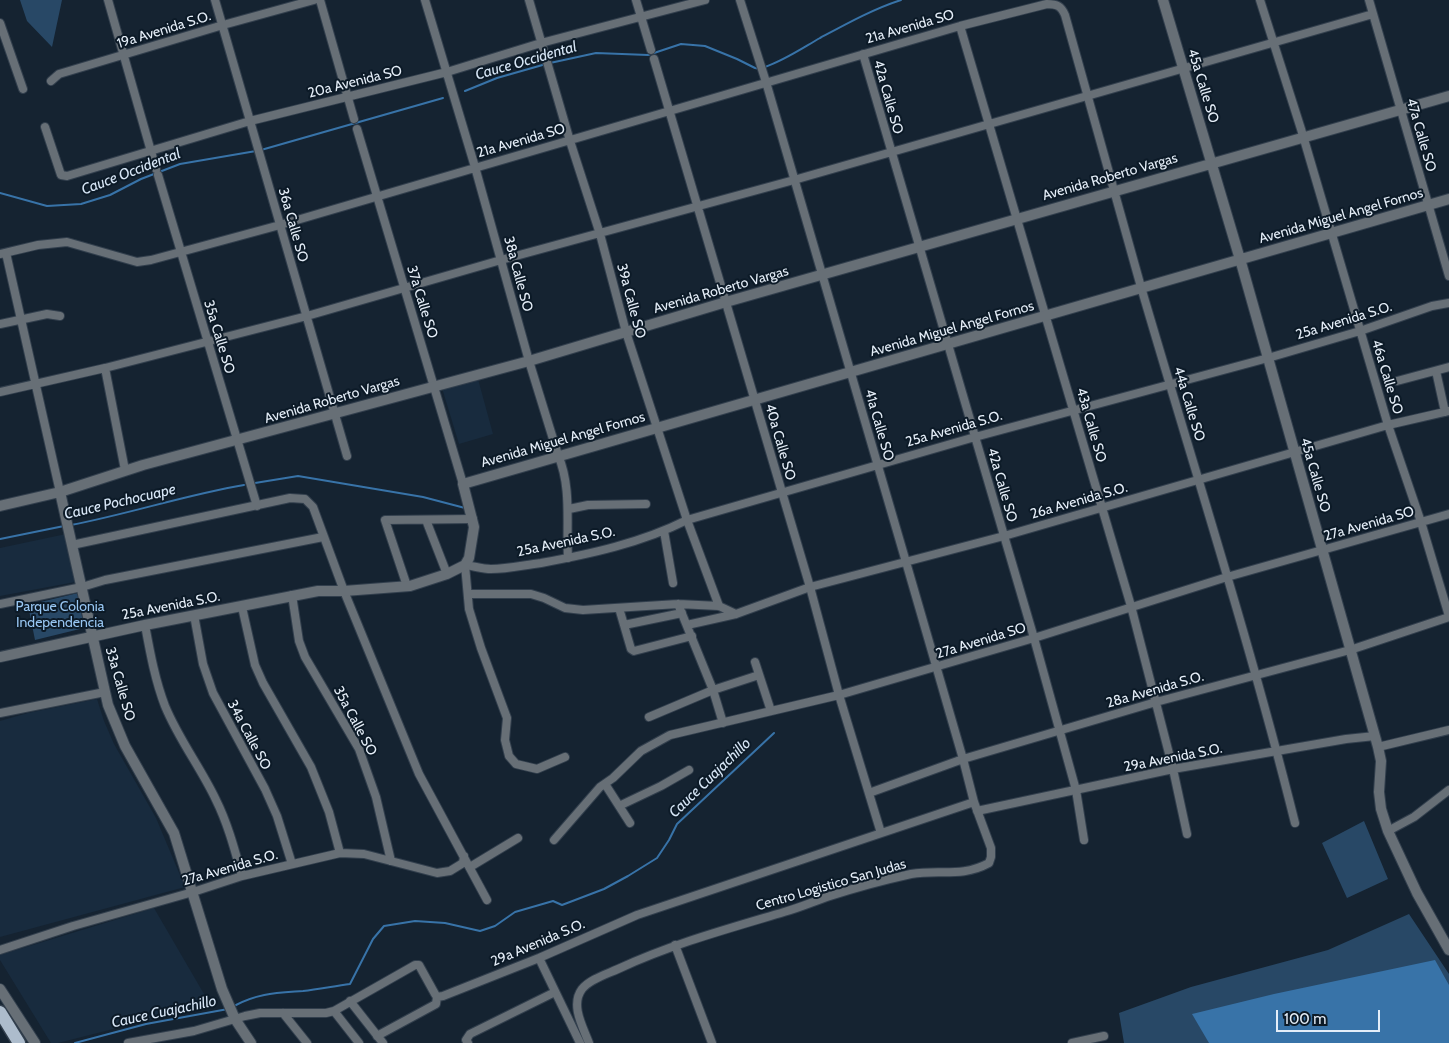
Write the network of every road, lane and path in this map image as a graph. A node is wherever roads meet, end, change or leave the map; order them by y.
1 (108, 0) edge
2 (215, 0) edge
3 (314, 0) edge
4 (320, 0) edge
5 (425, 0) edge
6 (529, 0) edge
7 (636, 0) edge
8 (705, 0) edge
9 (740, 0) edge
10 (1163, 0) edge
11 (1260, 0) edge
12 (1368, 0) edge
13 (1047, 4) joint
14 (1373, 14) junction
15 (641, 17) junction
16 (0, 23) edge
17 (223, 25) junction
18 (960, 26) junction
19 (541, 43) junction
20 (1272, 43) junction
21 (651, 50) dead end
22 (863, 54) junction
23 (125, 56) junction
24 (654, 59) dead end
25 (1183, 68) junction
26 (447, 72) junction
27 (51, 81) dead end
28 (766, 82) junction
29 (23, 89) dead end
30 (347, 96) junction
31 (1088, 96) junction
32 (1449, 96) edge
33 (1400, 110) junction
34 (669, 111) junction
35 (354, 118) dead end
36 (250, 121) junction
37 (988, 124) junction
38 (45, 127) dead end
39 (357, 129) dead end
40 (1303, 137) junction
41 (570, 140) junction
42 (150, 150) junction
43 (891, 152) junction
44 (1212, 162) junction
45 (476, 167) junction
46 (794, 180) junction
47 (1114, 190) junction
48 (376, 196) junction
49 (1449, 199) edge
50 (1428, 205) junction
51 (698, 206) junction
52 (1017, 218) junction
53 (280, 225) junction
54 (1331, 233) junction
55 (600, 234) junction
56 (919, 247) junction
57 (3, 253) edge
58 (181, 253) junction
59 (501, 260) junction
60 (1240, 260) junction
61 (822, 275) junction
62 (1449, 276) edge
63 (404, 288) junction
64 (1142, 288) junction
65 (726, 302) junction
66 (1449, 303) edge
67 (60, 316) dead end
68 (307, 316) junction
69 (1046, 316) junction
70 (21, 319) junction
71 (0, 324) edge
72 (1360, 331) junction
73 (626, 332) junction
74 (208, 342) junction
75 (948, 344) junction
76 (1268, 358) junction
77 (529, 361) junction
78 (1449, 367) edge
79 (105, 368) junction
80 (1436, 371) junction
81 (850, 373) junction
82 (1396, 381) dead end
83 (36, 384) junction
84 (1171, 384) junction
85 (434, 385) junction
86 (0, 392) edge
87 (755, 399) junction
88 (1074, 411) junction
89 (1447, 411) edge
90 (335, 414) junction
91 (1388, 424) junction
92 (657, 427) junction
93 (975, 437) junction
94 (236, 440) junction
95 (1294, 452) junction
96 (558, 455) junction
97 (347, 456) dead end
98 (877, 466) junction
99 (125, 470) junction
100 (1198, 479) junction
101 (463, 484) junction
102 (60, 492) junction
103 (782, 493) junction
104 (646, 504) dead end
105 (0, 506) edge
106 (257, 506) junction
107 (1102, 508) junction
108 (569, 509) junction
109 (1449, 514) edge
110 (473, 519) junction
111 (426, 520) junction
112 (687, 520) junction
113 (1421, 522) junction
114 (664, 531) junction
115 (1004, 536) junction
116 (323, 537) junction
117 (72, 545) junction
118 (1322, 551) junction
119 (568, 558) junction
120 (906, 562) junction
121 (465, 565) junction
122 (447, 574) junction
123 (1227, 577) junction
124 (673, 583) dead end
125 (407, 586) junction
126 (82, 587) junction
127 (810, 587) junction
128 (344, 591) junction
129 (468, 594) junction
130 (292, 595) junction
131 (0, 604) edge
132 (678, 604) junction
133 (718, 606) junction
134 (1131, 606) junction
135 (242, 607) junction
136 (619, 608) junction
137 (682, 614) junction
138 (736, 614) junction
139 (194, 615) junction
140 (1449, 617) edge
141 (145, 625) junction
142 (624, 625) junction
143 (687, 625) junction
144 (692, 636) junction
145 (92, 637) junction
146 (1034, 638) junction
147 (1350, 650) junction
148 (0, 656) edge
149 (754, 662) dead end
150 (936, 668) junction
151 (759, 675) junction
152 (1255, 676) junction
153 (713, 690) junction
154 (105, 692) junction
155 (839, 695) junction
156 (1156, 702) junction
157 (771, 711) junction
158 (0, 713) edge
159 (650, 716) dead end
160 (723, 723) junction
161 (1449, 730) edge
162 (1058, 731) junction
163 (1375, 736) junction
164 (1378, 746) junction
165 (1277, 751) junction
166 (565, 758) dead end
167 (963, 759) junction
168 (1173, 769) junction
169 (689, 770) dead end
170 (605, 784) junction
171 (1076, 790) junction
172 (1449, 790) edge
173 (869, 793) junction
174 (974, 802) junction
175 (619, 806) junction
176 (977, 811) junction
177 (1295, 822) dead end
178 (630, 823) dead end
179 (1388, 831) junction
180 (881, 833) junction
181 (1187, 834) dead end
182 (518, 838) dead end
183 (554, 840) dead end
184 (1084, 840) dead end
185 (340, 853) junction
186 (464, 856) junction
187 (991, 857) joint
188 (391, 861) junction
189 (292, 864) junction
190 (470, 867) junction
191 (242, 876) junction
192 (193, 892) junction
193 (487, 900) dead end
194 (675, 945) junction
195 (0, 950) edge
196 (1449, 950) edge
197 (539, 958) junction
198 (0, 989) edge
199 (555, 992) junction
200 (438, 996) junction
201 (350, 1001) junction
202 (334, 1011) junction
203 (0, 1012) edge
204 (283, 1013) junction
205 (234, 1017) junction
206 (378, 1036) junction
207 (1104, 1036) dead end
208 (468, 1040) edge
209 (19, 1043) edge
210 (35, 1043) edge
211 (128, 1043) edge
212 (251, 1043) edge
213 (307, 1043) edge
214 (358, 1043) edge
215 (383, 1043) edge
216 (580, 1043) edge
217 (590, 1043) edge
218 (712, 1043) edge
219 (1072, 1043) edge

1 - 23 street
2 - 17 street, 36a Calle SO
3 - 17 street, 19a Avenida S.O.
4 - 30 street
5 - 26 street, 38a Calle SO
6 - 19 street, 39a Calle SO
7 - 15 street
8 - 15 street, 20a Avenida SO
9 - 28 street, 41a Calle SO
10 - 25 street, 45a Calle SO
11 - 20 street, 46a Calle SO
12 - 14 street, 47a Calle SO
13 - 18 street, 21a Avenida SO
13 - 31 street, 44a Calle SO
14 - 20 street
14 - 33 street, 47a Calle SO
15 - 19 street, 20a Avenida SO
15 - 21 street
16 - 29 street
17 - 23 street, 19a Avenida S.O.
17 - 36 street, 36a Calle SO
18 - 22 street, 21a Avenida SO
18 - 37 street, 43a Calle SO
19 - 26 street, 20a Avenida SO
19 - 41 street, 39a Calle SO
20 - 25 street
20 - 40 street, 46a Calle SO
22 - 28 street, 21a Avenida SO
22 - 43 street, 42a Calle SO
23 - 27 street, 19a Avenida S.O.
23 - 42 street
24 - 34 street, 40a Calle SO
25 - 31 street
25 - 44 street, 45a Calle SO
26 - 30 street, 20a Avenida SO
26 - 45 street, 38a Calle SO
28 - 34 street, 21a Avenida SO
28 - 46 street, 41a Calle SO
30 - 35 street
30 - 36 street, 20a Avenida SO
31 - 37 street
31 - 47 street, 44a Calle SO
32 - 33 street, Avenida Roberto Vargas
33 - 40 street, Avenida Roberto Vargas
33 - 50 street, 47a Calle SO
34 - 41 street, 21a Avenida SO
34 - 51 street, 40a Calle SO
36 - 42 street, 20a Avenida SO
36 - 53 street, 36a Calle SO
37 - 43 street
37 - 52 street, 43a Calle SO
38 - 42 street, 20a Avenida SO
39 - 48 street, 37a Calle SO
40 - 44 street, Avenida Roberto Vargas
40 - 54 street, 46a Calle SO
41 - 45 street, 21a Avenida SO
41 - 55 street, 39a Calle SO
42 - 58 street, 35a Calle SO
43 - 46 street
43 - 56 street, 42a Calle SO
44 - 47 street, Avenida Roberto Vargas
44 - 60 street, 45a Calle SO
45 - 48 street, 21a Avenida SO
45 - 59 street, 38a Calle SO
46 - 51 street
46 - 61 street, 41a Calle SO
47 - 52 street, Avenida Roberto Vargas
47 - 64 street, 44a Calle SO
48 - 53 street, 21a Avenida SO
48 - 63 street, 37a Calle SO
49 - 50 street, Avenida Miguel Angel Fornos
50 - 54 street, Avenida Miguel Angel Fornos
50 - 62 street, 47a Calle SO
51 - 55 street
51 - 65 street, 40a Calle SO
52 - 56 street, Avenida Roberto Vargas
52 - 69 street, 43a Calle SO
53 - 58 street, 21a Avenida SO
53 - 68 street, 36a Calle SO
54 - 60 street, Avenida Miguel Angel Fornos
54 - 72 street, 46a Calle SO
55 - 59 street
55 - 73 street, 39a Calle SO
56 - 61 street, Avenida Roberto Vargas
56 - 75 street, 42a Calle SO
57 - 58 street, 21a Avenida SO
57 - 70 street, 33a Calle SO
58 - 74 street, 35a Calle SO
59 - 63 street
59 - 77 street, 38a Calle SO
60 - 64 street, Avenida Miguel Angel Fornos
60 - 76 street, 45a Calle SO
61 - 65 street, Avenida Roberto Vargas
61 - 81 street, 41a Calle SO
63 - 68 street
63 - 85 street, 37a Calle SO
64 - 69 street, Avenida Miguel Angel Fornos
64 - 84 street, 44a Calle SO
65 - 73 street, Avenida Roberto Vargas
65 - 87 street, 40a Calle SO
66 - 72 street, 25a Avenida S.O.
67 - 70 street
68 - 74 street
68 - 90 street, 36a Calle SO
69 - 75 street, Avenida Miguel Angel Fornos
69 - 88 street, 43a Calle SO
70 - 71 street
70 - 83 street, 33a Calle SO
72 - 76 street, 25a Avenida S.O.
72 - 91 street, 46a Calle SO
73 - 77 street, Avenida Roberto Vargas
73 - 92 street, 39a Calle SO
74 - 79 street
74 - 94 street, 35a Calle SO
75 - 81 street, Avenida Miguel Angel Fornos
75 - 93 street, 42a Calle SO
76 - 84 street, 25a Avenida S.O.
76 - 95 street, 45a Calle SO
77 - 85 street, Avenida Roberto Vargas
77 - 96 street, 38a Calle SO
78 - 80 street
79 - 83 street
79 - 99 street
80 - 82 street
80 - 89 street
81 - 87 street, Avenida Miguel Angel Fornos
81 - 98 street, 41a Calle SO
83 - 86 street
83 - 102 street, 33a Calle SO
84 - 88 street, 25a Avenida S.O.
84 - 100 street, 44a Calle SO
85 - 90 street, Avenida Roberto Vargas
85 - 101 street, 37a Calle SO
87 - 92 street, Avenida Miguel Angel Fornos
87 - 103 street, 40a Calle SO
88 - 93 street, 25a Avenida S.O.
88 - 107 street, 43a Calle SO
89 - 91 street, 26a Avenida S.O.
90 - 94 street, Avenida Roberto Vargas
90 - 97 street, 36a Calle SO
91 - 95 street, 26a Avenida S.O.
91 - 113 street, 46a Calle SO
92 - 96 street, Avenida Miguel Angel Fornos
92 - 112 street, 39a Calle SO
93 - 98 street, 25a Avenida S.O.
93 - 115 street, 42a Calle SO
94 - 99 street, Avenida Roberto Vargas
94 - 106 street, 35a Calle SO
95 - 100 street, 26a Avenida S.O.
95 - 118 street, 45a Calle SO
96 - 101 street, Avenida Miguel Angel Fornos
96 - 108 street, 38a Calle SO
98 - 103 street, 25a Avenida S.O.
98 - 120 street, 41a Calle SO
99 - 102 street, Avenida Roberto Vargas
100 - 107 street, 26a Avenida S.O.
100 - 123 street, 44a Calle SO
101 - 110 street
102 - 105 street, Avenida Roberto Vargas
102 - 117 street, 33a Calle SO
103 - 112 street, 25a Avenida S.O.
103 - 127 street, 40a Calle SO
104 - 108 street
106 - 116 street
106 - 117 street
107 - 115 street, 26a Avenida S.O.
107 - 134 street, 43a Calle SO
108 - 119 street, 38a Calle SO
109 - 113 street, 27a Avenida SO
110 - 111 street
110 - 121 street
111 - 122 street
111 - 125 street
112 - 114 street, 25a Avenida S.O.
112 - 133 street, 39a Calle SO
113 - 118 street, 27a Avenida SO
113 - 140 street, 46a Calle SO
114 - 119 street, 25a Avenida S.O.
114 - 124 street
115 - 120 street, 26a Avenida S.O.
115 - 146 street, 42a Calle SO
116 - 126 street
116 - 128 street
117 - 126 street, 33a Calle SO
118 - 123 street, 27a Avenida SO
118 - 147 street, 45a Calle SO
119 - 121 street, 25a Avenida S.O.
120 - 127 street, 26a Avenida S.O.
120 - 150 street, 41a Calle SO
121 - 122 street, 25a Avenida S.O.
121 - 129 street
122 - 125 street, 25a Avenida S.O.
123 - 134 street, 27a Avenida SO
123 - 152 street, 44a Calle SO
125 - 128 street, 25a Avenida S.O.
126 - 131 street
126 - 145 street, 33a Calle SO
127 - 138 street, 26a Avenida S.O.
127 - 155 street, 40a Calle SO
128 - 130 street, 25a Avenida S.O.
128 - 186 street
129 - 136 street
129 - 166 street
130 - 135 street, 25a Avenida S.O.
130 - 188 street, 35a Calle SO
132 - 133 street
132 - 136 street
132 - 137 street
133 - 138 street
134 - 146 street, 27a Avenida SO
134 - 156 street, 43a Calle SO
135 - 139 street, 25a Avenida S.O.
135 - 185 street
136 - 142 street
137 - 142 street
137 - 143 street
138 - 143 street, 26a Avenida S.O.
139 - 141 street, 25a Avenida S.O.
139 - 189 street, 34a Calle SO
140 - 147 street, 28a Avenida S.O.
141 - 145 street, 25a Avenida S.O.
141 - 191 street
142 - 144 street
143 - 144 street
144 - 153 street
145 - 148 street, 25a Avenida S.O.
145 - 154 street, 33a Calle SO
146 - 150 street, 27a Avenida SO
146 - 162 street, 42a Calle SO
147 - 152 street, 28a Avenida S.O.
147 - 163 street, 45a Calle SO
149 - 151 street
150 - 155 street, 27a Avenida SO
150 - 167 street, 41a Calle SO
151 - 153 street
151 - 157 street
152 - 156 street, 28a Avenida S.O.
152 - 165 street, 44a Calle SO
153 - 159 street
153 - 160 street
154 - 158 street
154 - 192 street, 33a Calle SO
155 - 157 street, 27a Avenida SO
155 - 173 street, 40a Calle SO
156 - 162 street, 28a Avenida S.O.
156 - 168 street, 43a Calle SO
157 - 160 street, 27a Avenida SO
160 - 170 street, 27a Avenida SO
161 - 164 street
162 - 167 street, 28a Avenida S.O.
162 - 171 street, 42a Calle SO
163 - 164 street, 45a Calle SO
163 - 165 street, 29a Avenida S.O.
164 - 179 street, 45a Calle SO
165 - 168 street, 29a Avenida S.O.
165 - 177 street, 44a Calle SO
167 - 173 street, 28a Avenida S.O.
167 - 174 street, 41a Calle SO
168 - 171 street, 29a Avenida S.O.
168 - 181 street, 43a Calle SO
169 - 175 street
170 - 175 street
170 - 183 street, 27a Avenida SO
171 - 176 street, 29a Avenida S.O.
171 - 184 street, 42a Calle SO
172 - 179 street
173 - 180 street, 40a Calle SO
174 - 176 street, 41a Calle SO
174 - 180 street, 29a Avenida S.O.
175 - 178 street
176 - 187 street, 41a Calle SO
179 - 196 street, 45a Calle SO
180 - 197 street, 29a Avenida S.O.
182 - 190 street
185 - 188 street, 27a Avenida S.O.
185 - 189 street, 27a Avenida S.O.
186 - 188 street, 27a Avenida S.O.
186 - 190 street
187 - 194 street, Centro Logistico San Judas
189 - 191 street, 27a Avenida S.O.
190 - 193 street
191 - 192 street, 27a Avenida S.O.
192 - 195 street, 27a Avenida S.O.
192 - 205 street, 33a Calle SO
194 - 217 street, Centro Logistico San Judas
194 - 218 street
197 - 199 street
197 - 200 street, 29a Avenida S.O.
198 - 210 street
199 - 208 street
199 - 216 street
200 - 201 street
200 - 206 street
201 - 202 street
201 - 206 street
202 - 204 street
202 - 214 street
203 - 209 main road
204 - 205 street
204 - 213 street
205 - 211 street
205 - 212 street, 33a Calle SO
206 - 215 street
207 - 219 street

